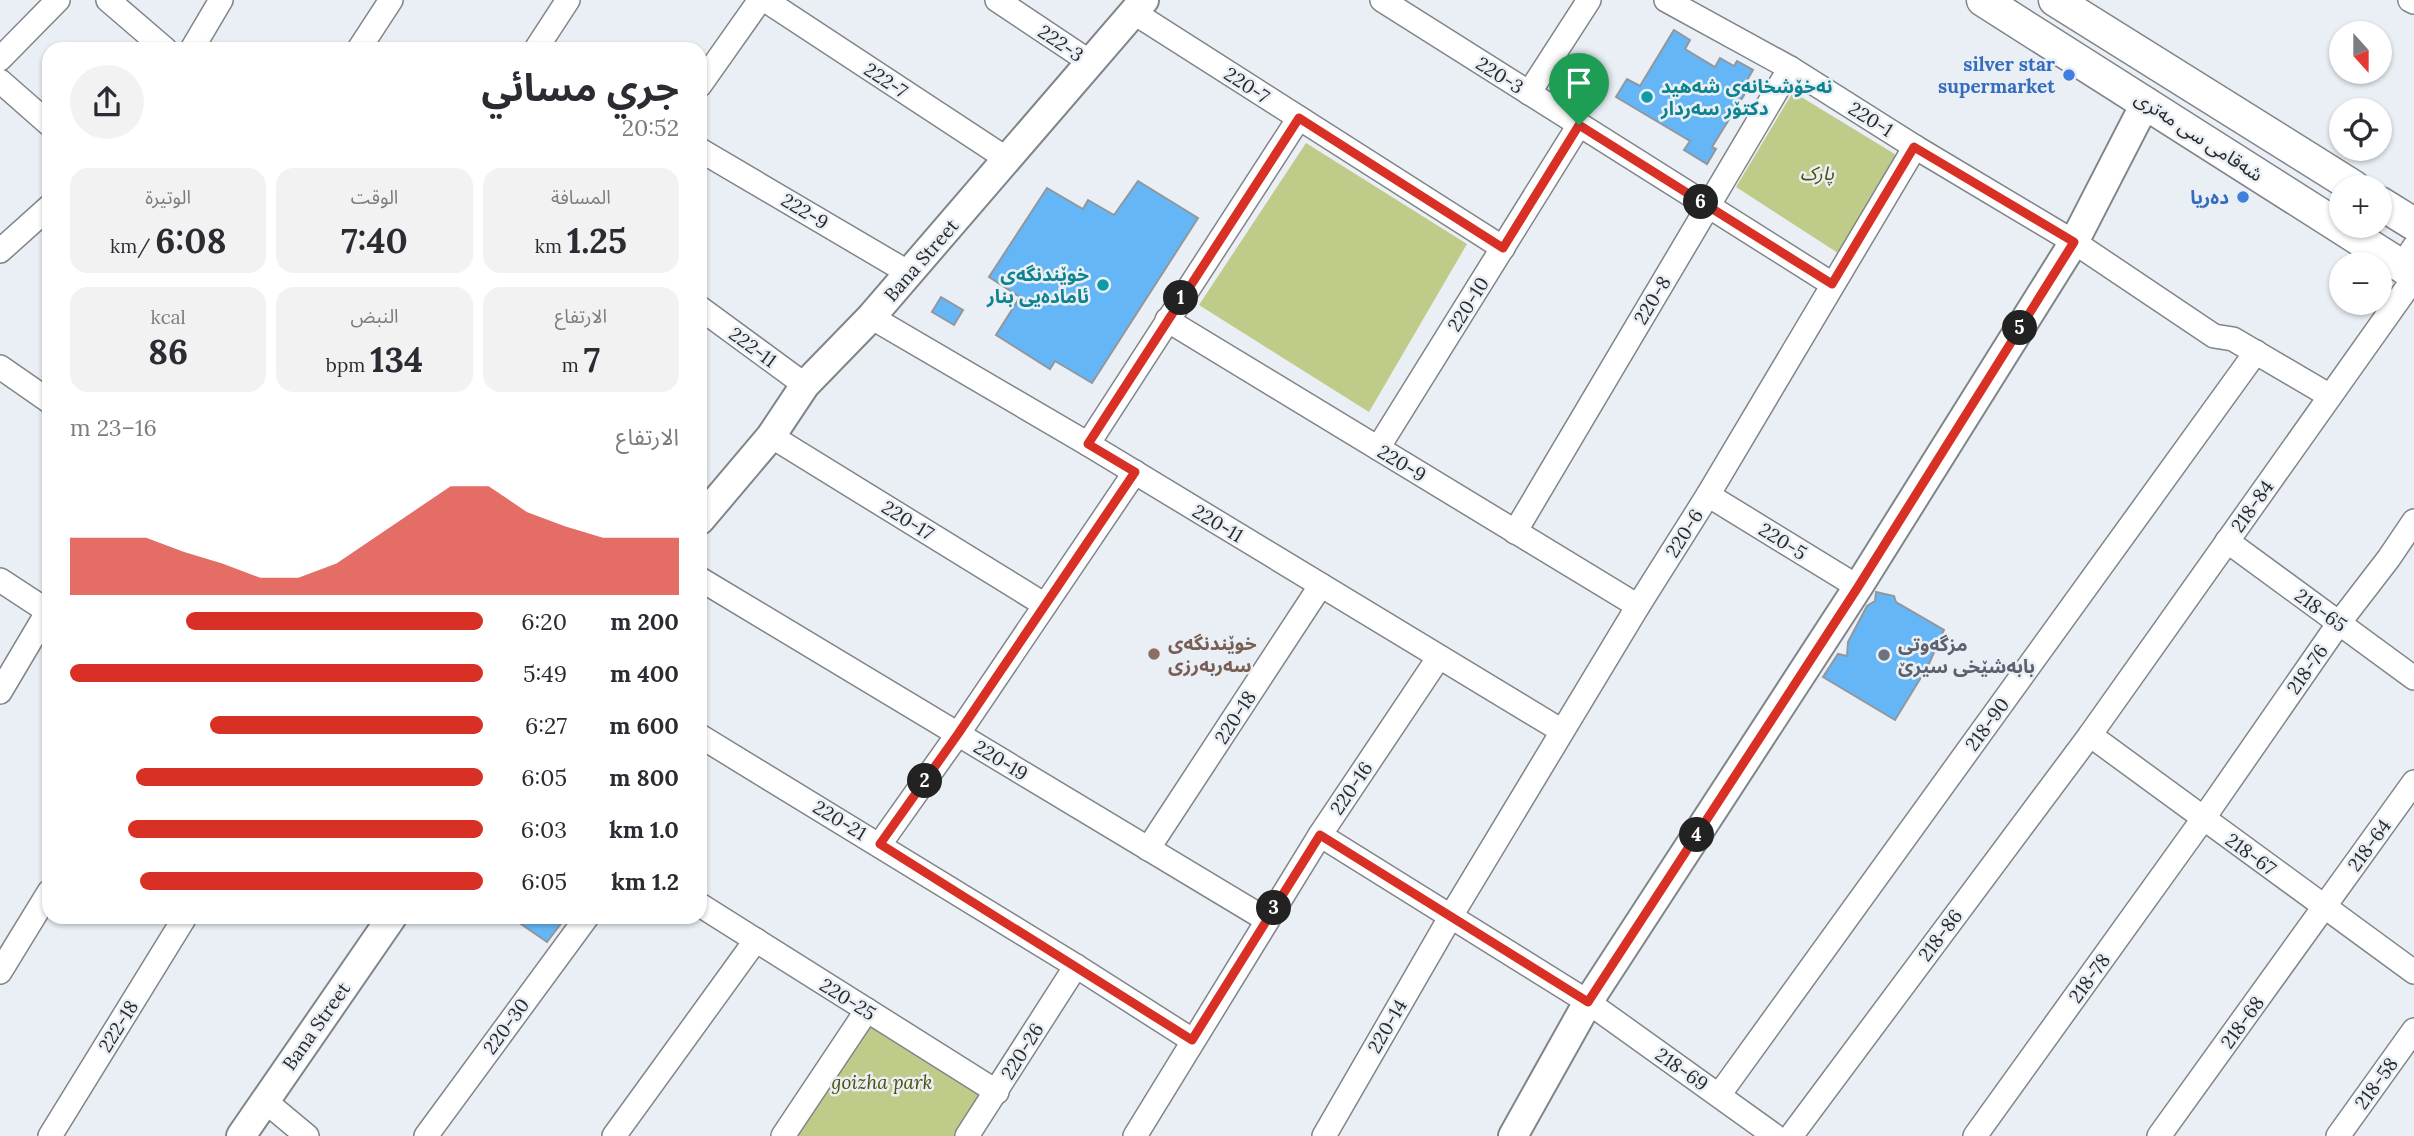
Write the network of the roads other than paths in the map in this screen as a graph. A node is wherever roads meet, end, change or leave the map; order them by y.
1 (58, 0) edge
2 (107, 0) edge
3 (221, 0) edge
4 (391, 0) edge
5 (568, 0) edge
6 (760, 0) edge
7 (765, 0) edge
8 (997, 0) edge
9 (1382, 0) edge
10 (1589, 0) edge
11 (1666, 0) edge
12 (1983, 0) edge
13 (2055, 0) edge
14 (1138, 6) edge
15 (1407, 7) edge
16 (157, 42) edge
17 (196, 42) edge
18 (364, 42) edge
19 (541, 42) edge
20 (0, 59) edge
21 (1090, 62) junction
22 (1790, 68) junction
23 (707, 75) edge
24 (0, 80) edge
25 (1529, 93) junction
26 (2146, 102) junction
27 (42, 118) edge
28 (1299, 118) junction
29 (1579, 125) junction
30 (1914, 147) junction
31 (707, 154) edge
32 (1007, 159) junction
33 (2335, 175) edge
34 (1708, 206) junction
35 (2392, 210) edge
36 (42, 217) edge
37 (2414, 224) edge
38 (2074, 242) junction
39 (1503, 248) junction
40 (0, 251) edge
41 (2411, 266) edge
42 (909, 273) junction
43 (1832, 284) junction
44 (707, 313) edge
45 (872, 317) junction
46 (1167, 320) junction
47 (2256, 352) junction
48 (0, 367) edge
49 (805, 386) junction
50 (42, 396) edge
51 (2330, 396) junction
52 (771, 436) junction
53 (1088, 444) junction
54 (1378, 449) junction
55 (1135, 472) junction
56 (1708, 495) junction
57 (707, 502) edge
58 (2414, 521) edge
59 (1515, 532) junction
60 (2227, 541) junction
61 (2414, 547) edge
62 (2389, 558) junction
63 (0, 580) edge
64 (707, 583) edge
65 (1321, 585) junction
66 (1858, 587) junction
67 (1045, 605) junction
68 (42, 607) edge
69 (1637, 607) junction
70 (42, 621) edge
71 (2339, 623) junction
72 (1439, 657) junction
73 (2414, 678) edge
74 (0, 692) edge
75 (1562, 731) junction
76 (958, 734) junction
77 (2090, 735) junction
78 (707, 740) edge
79 (2414, 782) edge
80 (2203, 820) junction
81 (1320, 835) junction
82 (880, 844) junction
83 (1148, 849) junction
84 (42, 903) edge
85 (2324, 907) junction
86 (707, 909) edge
87 (1451, 916) junction
88 (1267, 920) junction
89 (182, 924) edge
90 (387, 924) edge
91 (582, 924) edge
92 (756, 940) junction
93 (1076, 966) junction
94 (0, 972) edge
95 (2414, 972) edge
96 (1588, 1002) junction
97 (867, 1010) junction
98 (2414, 1030) edge
99 (1192, 1040) junction
100 (997, 1092) junction
101 (1719, 1095) junction
102 (265, 1101) junction
103 (50, 1136) edge
104 (241, 1136) edge
105 (307, 1136) edge
106 (426, 1136) edge
107 (614, 1136) edge
108 (783, 1136) edge
109 (967, 1136) edge
110 (1135, 1136) edge
111 (1324, 1136) edge
112 (1513, 1136) edge
113 (1775, 1136) edge
114 (1791, 1136) edge
115 (1975, 1136) edge
116 (2159, 1136) edge
117 (2338, 1136) edge

1 - 20 street
2 - 16 street
3 - 17 street
4 - 18 street
5 - 19 street
6 - 23 street
7 - 32 street, 222-7
8 - 21 street, 222-3
9 - 15 street, 220-3
10 - 25 street
11 - 22 street, 220-1
12 - 26 main road, شەقامی سی مەتری
13 - 33 main road, شەقامی سی مەتری
14 - 21 street, Bana Street
14 - 28 street, 220-7
15 - 25 street, 220-3
21 - 32 street, Bana Street
22 - 30 street, 220-1
22 - 34 street, 220-8
24 - 27 street
25 - 29 street, 220-3
26 - 38 street
26 - 41 main road, شەقامی سی مەتری
28 - 39 street, 220-7
28 - 46 street
29 - 34 street, 220-3
29 - 39 street, 220-10
30 - 38 street, 220-1
30 - 43 street, 220-6
31 - 42 street, 222-9
32 - 42 street, Bana Street
34 - 43 street, 220-3
34 - 59 street, 220-8
35 - 37 main road
36 - 40 street
38 - 47 street, 220-1
38 - 66 street
39 - 54 street, 220-10
41 - 51 street, 218-84
42 - 45 street, Bana Street
43 - 56 street, 220-6
44 - 49 street, 222-11
45 - 49 street, Bana Street
45 - 53 street, 220-11
46 - 53 street
46 - 54 street, 220-9
47 - 51 street, 220-1
47 - 101 street, 218-90
48 - 50 street
49 - 52 street, Bana Street
51 - 60 street, 218-84
52 - 57 street, Bana Street
52 - 67 street, 220-17
53 - 55 street, 220-11
54 - 59 street, 220-9
55 - 65 street, 220-11
55 - 67 street
56 - 66 street, 220-5
56 - 69 street, 220-6
58 - 62 street, 218-76
59 - 69 street, 220-9
60 - 71 street, 218-65
60 - 77 street, 218-84
61 - 62 street
62 - 71 street, 218-76
63 - 68 street
64 - 76 street, 220-19
65 - 72 street, 220-11
65 - 83 street, 220-18
66 - 96 street
67 - 76 street
69 - 75 street, 220-6
70 - 74 street
71 - 73 street, 218-65
71 - 80 street, 218-76
72 - 75 street, 220-11
72 - 81 street, 220-16
75 - 87 street, 220-6
76 - 82 street
76 - 83 street, 220-19
77 - 80 street, 218-67
77 - 114 street, 218-86
78 - 82 street, 220-21
79 - 85 street, 218-64
80 - 85 street, 218-67
80 - 115 street, 218-78
81 - 87 street, 218-69
81 - 88 street, 220-16
82 - 93 street, 220-21
83 - 88 street, 220-19
84 - 94 street
85 - 95 street, 218-67
85 - 116 street, 218-68
86 - 92 street, 220-25
87 - 96 street, 218-69
87 - 111 street, 220-14
88 - 99 street, 220-16
89 - 103 street, 222-18
90 - 102 street, Bana Street
91 - 106 street, 220-30
92 - 97 street, 220-25
92 - 107 street
93 - 99 street, 220-21
93 - 100 street, 220-26
96 - 101 street, 218-69
96 - 112 street
97 - 100 street, 220-25
97 - 108 street
98 - 117 street, 218-58
99 - 110 street, 220-16
100 - 109 street, 220-26
101 - 113 street, 218-69
102 - 104 street, Bana Street
102 - 105 street

